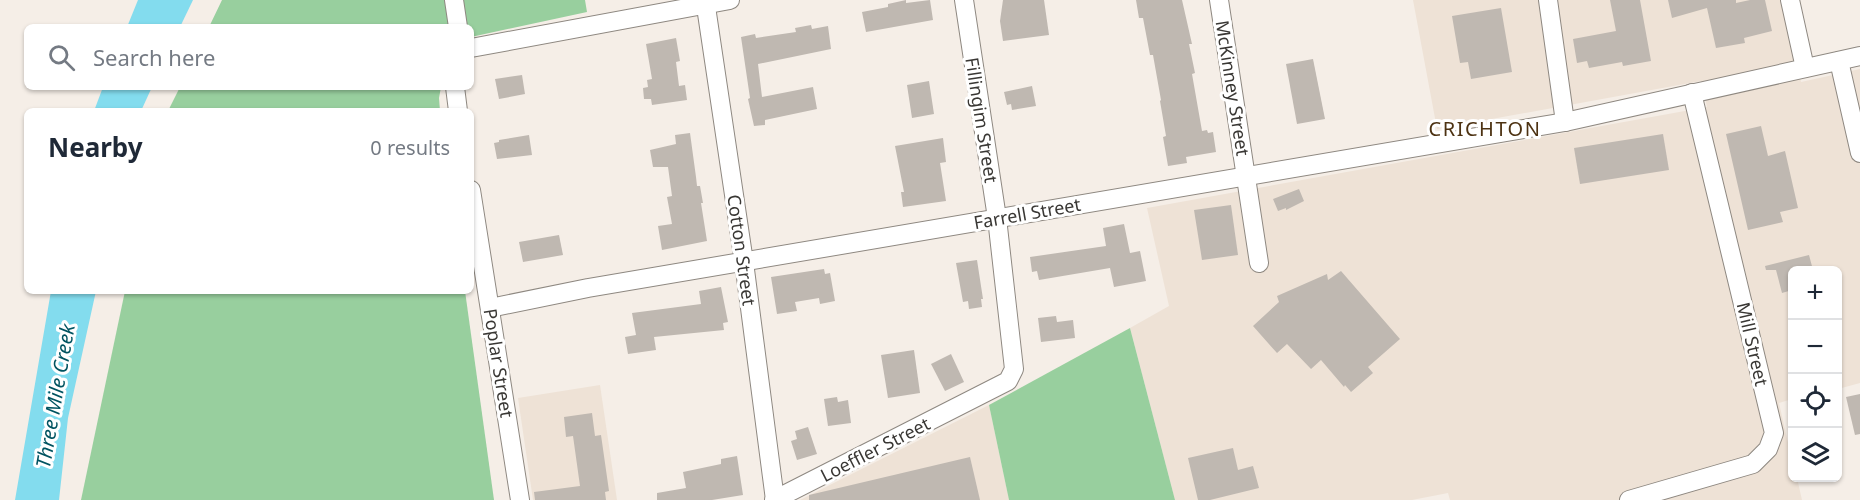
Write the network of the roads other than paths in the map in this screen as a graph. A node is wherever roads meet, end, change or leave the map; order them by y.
1 (454, 0) edge
2 (730, 0) edge
3 (964, 0) edge
4 (1219, 0) edge
5 (1548, 0) edge
6 (1790, 0) edge
7 (705, 2) edge
8 (458, 24) edge
9 (474, 47) edge
10 (1860, 56) edge
11 (1839, 61) junction
12 (1805, 68) junction
13 (454, 90) edge
14 (1692, 93) junction
15 (458, 108) edge
16 (1565, 122) junction
17 (1860, 153) edge
18 (1246, 176) junction
19 (474, 209) edge
20 (997, 218) junction
21 (744, 262) junction
22 (1259, 263) dead end
23 (490, 308) junction
24 (943, 414) joint
25 (520, 500) edge
26 (774, 500) edge
27 (1629, 500) edge

1 - 8 street
2 - 7 street
3 - 20 street, Fillingim Street
4 - 18 street, McKinney Street
5 - 16 street
6 - 12 street
7 - 9 street
7 - 21 street, Cotton Street
10 - 11 street, Farrell Street
11 - 12 street, Farrell Street
11 - 17 street
12 - 14 street, Farrell Street
13 - 15 street
14 - 16 street, Farrell Street
14 - 27 street, Mill Street
16 - 18 street, Farrell Street
18 - 20 street, Farrell Street
18 - 22 street, McKinney Street
19 - 23 street, Poplar Street
20 - 21 street, Farrell Street
20 - 24 street, Fillingim Street
21 - 23 street, Farrell Street
21 - 26 street, Cotton Street
23 - 25 street, Poplar Street
24 - 26 street, Loeffler Street

